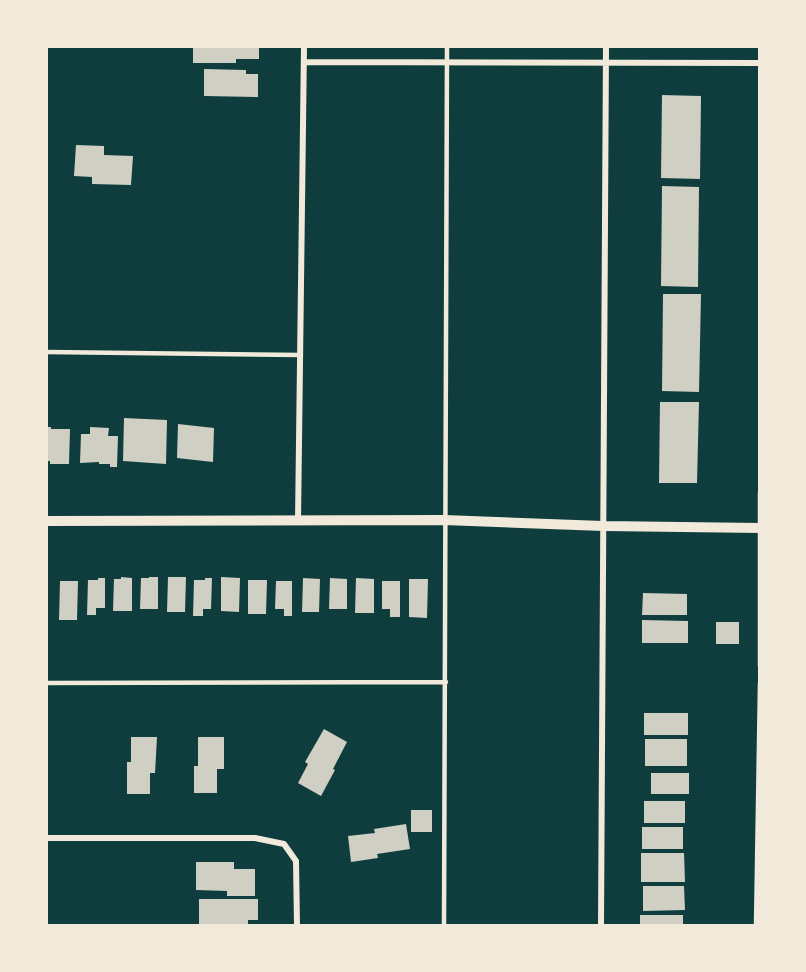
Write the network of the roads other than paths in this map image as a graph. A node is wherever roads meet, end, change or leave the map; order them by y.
1 (304, 46) edge
2 (447, 46) edge
3 (606, 46) edge
4 (304, 62) junction
5 (447, 62) junction
6 (606, 63) junction
7 (759, 63) edge
8 (46, 352) edge
9 (301, 355) junction
10 (759, 493) edge
11 (444, 520) junction
12 (46, 521) edge
13 (298, 521) junction
14 (603, 526) junction
15 (759, 528) edge
16 (759, 666) edge
17 (446, 682) junction
18 (46, 683) edge
19 (759, 683) edge
20 (46, 838) edge
21 (297, 926) edge
22 (444, 926) edge
23 (601, 926) edge
24 (756, 926) edge

1 - 4 street
2 - 5 lane
3 - 6 street
4 - 5 street
4 - 9 street
5 - 6 street
5 - 11 lane
6 - 7 street
6 - 14 street
8 - 9 lane
9 - 13 street
10 - 15 lane
11 - 13 street
11 - 14 street
11 - 17 lane
12 - 13 street
14 - 15 street
14 - 23 street
15 - 16 lane
17 - 18 lane
17 - 22 lane
19 - 24 lane
20 - 21 street

